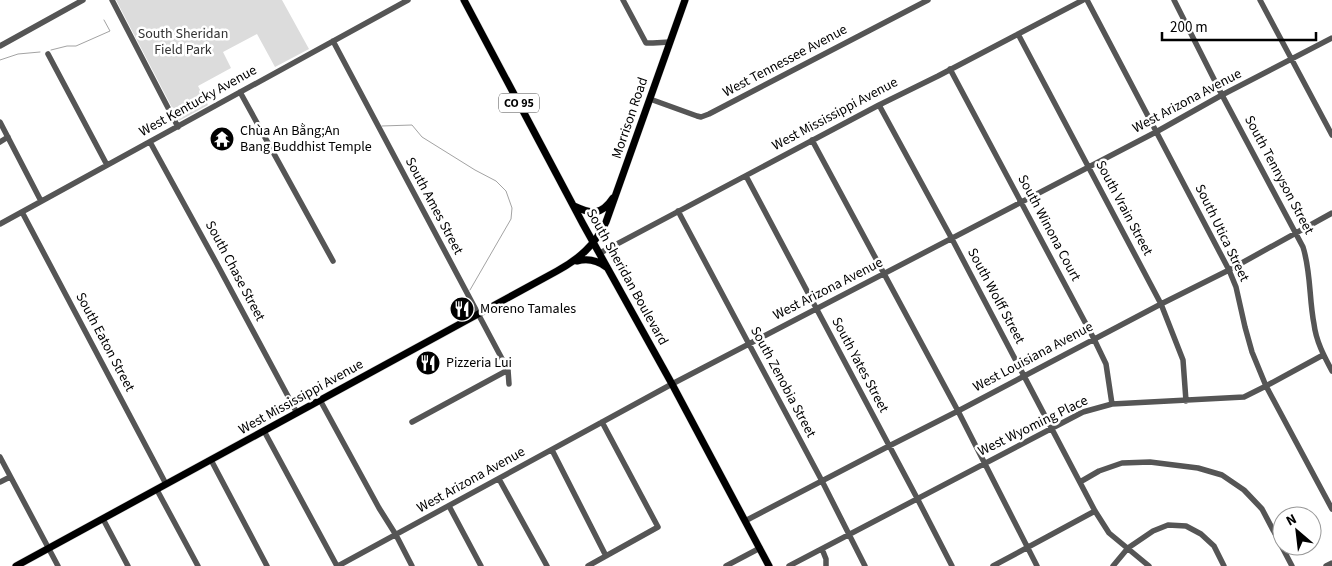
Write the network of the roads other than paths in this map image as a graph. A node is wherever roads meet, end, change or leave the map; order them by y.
1 (81, 0) edge
2 (112, 0) edge
3 (408, 0) edge
4 (464, 0) edge
5 (623, 0) edge
6 (685, 0) edge
7 (928, 0) edge
8 (1083, 0) edge
9 (1087, 0) edge
10 (1174, 0) edge
11 (1260, 0) edge
12 (1018, 34) junction
13 (1332, 38) edge
14 (333, 41) junction
15 (670, 42) junction
16 (0, 46) edge
17 (48, 54) dead end
18 (1292, 59) junction
19 (950, 69) junction
20 (240, 92) junction
21 (1222, 96) junction
22 (650, 99) junction
23 (879, 105) junction
24 (0, 122) edge
25 (178, 126) junction
26 (1156, 132) junction
27 (1332, 135) edge
28 (8, 137) junction
29 (812, 140) junction
30 (0, 142) edge
31 (150, 142) junction
32 (107, 165) junction
33 (1089, 167) junction
34 (746, 176) junction
35 (617, 192) junction
36 (41, 201) junction
37 (1021, 202) junction
38 (574, 206) junction
39 (678, 211) junction
40 (22, 212) junction
41 (1332, 214) edge
42 (0, 224) edge
43 (1295, 233) junction
44 (952, 239) junction
45 (594, 243) junction
46 (600, 253) junction
47 (333, 260) dead end
48 (572, 263) junction
49 (1229, 270) junction
50 (610, 271) junction
51 (885, 274) junction
52 (1161, 304) junction
53 (816, 309) junction
54 (478, 314) junction
55 (1094, 339) junction
56 (749, 344) junction
57 (1323, 355) junction
58 (508, 370) junction
59 (1332, 371) edge
60 (1024, 376) junction
61 (509, 384) dead end
62 (672, 384) junction
63 (1266, 386) junction
64 (320, 400) junction
65 (1186, 400) junction
66 (1112, 404) junction
67 (958, 411) junction
68 (297, 414) junction
69 (412, 422) dead end
70 (602, 422) junction
71 (1052, 428) junction
72 (264, 431) junction
73 (888, 446) junction
74 (552, 450) junction
75 (0, 458) edge
76 (211, 460) junction
77 (985, 464) junction
78 (10, 477) junction
79 (499, 478) junction
80 (0, 482) edge
81 (822, 482) junction
82 (1080, 482) junction
83 (166, 484) junction
84 (157, 490) junction
85 (917, 498) junction
86 (448, 506) junction
87 (1332, 509) edge
88 (1096, 511) junction
89 (103, 519) junction
90 (745, 521) junction
91 (396, 535) junction
92 (849, 535) junction
93 (1028, 547) junction
94 (760, 548) junction
95 (1128, 548) junction
96 (49, 549) junction
97 (822, 549) junction
98 (606, 556) junction
99 (1332, 563) edge
100 (16, 566) edge
101 (58, 566) edge
102 (128, 566) edge
103 (198, 566) edge
104 (267, 566) edge
105 (338, 566) edge
106 (412, 566) edge
107 (481, 566) edge
108 (547, 566) edge
109 (588, 566) edge
110 (726, 566) edge
111 (769, 566) edge
112 (789, 566) edge
113 (826, 566) edge
114 (865, 566) edge
115 (952, 566) edge
116 (993, 566) edge
117 (1037, 566) edge
118 (1112, 566) edge
119 (1149, 566) edge
120 (1224, 566) edge
121 (1292, 566) edge
122 (1326, 566) edge

1 - 16 street
2 - 25 street
3 - 14 street, West Kentucky Avenue
4 - 38 main road, South Sheridan Boulevard / CO 95
5 - 15 street
6 - 15 main road, Morrison Road
7 - 22 street, West Tennessee Avenue
8 - 12 street, West Mississippi Avenue
9 - 26 street, South Utica Street
10 - 21 street, South Tennyson Street
11 - 18 street
12 - 19 street, West Mississippi Avenue
12 - 33 street, South Vrain Street
13 - 18 street, West Arizona Avenue
14 - 20 street, West Kentucky Avenue
14 - 54 street, South Ames Street
15 - 22 main road, Morrison Road
17 - 32 street
18 - 21 street, West Arizona Avenue
18 - 27 street
19 - 23 street, West Mississippi Avenue
19 - 37 street, South Winona Court
20 - 25 street, West Kentucky Avenue
20 - 47 street
21 - 26 street, West Arizona Avenue
21 - 43 street, South Tennyson Street
22 - 35 main road, Morrison Road
23 - 29 street, West Mississippi Avenue
23 - 44 street, South Wolff Street
24 - 28 street
25 - 31 street, West Kentucky Avenue
26 - 33 street, West Arizona Avenue
26 - 49 street, South Utica Street
28 - 30 street
28 - 36 street
29 - 34 street, West Mississippi Avenue
29 - 51 street
31 - 32 street, West Kentucky Avenue
31 - 68 street, South Chase Street
32 - 36 street, West Kentucky Avenue
33 - 37 street, West Arizona Avenue
33 - 52 street, South Vrain Street
34 - 39 street, West Mississippi Avenue
34 - 53 street, South Yates Street
35 - 38 main road
35 - 45 main road, Morrison Road
36 - 40 street, West Kentucky Avenue
37 - 44 street, West Arizona Avenue
37 - 55 street, South Winona Court
38 - 45 main road, South Sheridan Boulevard / CO 95
39 - 46 street, West Mississippi Avenue
39 - 56 street, South Zenobia Street
40 - 42 street, West Kentucky Avenue
40 - 83 street, South Eaton Street
41 - 43 street, West Louisiana Avenue
43 - 49 street, West Louisiana Avenue
43 - 57 street, South Tennyson Street
44 - 51 street, West Arizona Avenue
44 - 60 street, South Wolff Street
45 - 46 main road, South Sheridan Boulevard / CO 95
45 - 48 main road, West Mississippi Avenue
46 - 50 main road, South Sheridan Boulevard / CO 95
48 - 50 main road
48 - 54 main road, West Mississippi Avenue
49 - 52 street, West Louisiana Avenue
49 - 63 street, South Utica Street
50 - 62 main road, South Sheridan Boulevard / CO 95
51 - 53 street, West Arizona Avenue
51 - 67 street
52 - 55 street, West Louisiana Avenue
52 - 65 street, South Vrain Street
53 - 56 street, West Arizona Avenue
53 - 73 street, South Yates Street
54 - 58 street, South Ames Street
54 - 64 main road, West Mississippi Avenue
55 - 60 street, West Louisiana Avenue
55 - 66 street, South Winona Court
56 - 62 street, West Arizona Avenue
56 - 81 street, South Zenobia Street
57 - 59 street, South Tennyson Street
57 - 63 street, West Wyoming Place
58 - 61 street, South Ames Street
58 - 69 street
60 - 67 street, West Louisiana Avenue
60 - 71 street, South Wolff Street
62 - 70 street, West Arizona Avenue
62 - 90 main road, South Sheridan Boulevard / CO 95
63 - 65 street, West Wyoming Place
63 - 87 street, South Utica Street
64 - 68 main road, West Mississippi Avenue
64 - 91 street
65 - 66 street, West Wyoming Place
66 - 71 street, West Wyoming Place
67 - 73 street, West Louisiana Avenue
67 - 77 street
68 - 72 main road, West Mississippi Avenue
70 - 74 street, West Arizona Avenue
70 - 98 street
71 - 77 street, West Wyoming Place
71 - 82 street, South Wolff Street
72 - 76 main road, West Mississippi Avenue
72 - 105 street
73 - 81 street, West Louisiana Avenue
73 - 85 street, South Yates Street
74 - 79 street, West Arizona Avenue
74 - 98 street
75 - 78 street
76 - 83 main road, West Mississippi Avenue
76 - 104 street
77 - 85 street, West Wyoming Place
77 - 93 street
78 - 80 street
78 - 96 street
79 - 86 street, West Arizona Avenue
79 - 108 street
81 - 90 street, West Louisiana Avenue
81 - 92 street, South Zenobia Street
82 - 88 street, South Wolff Street
82 - 121 street
83 - 84 main road, West Mississippi Avenue
84 - 89 main road, West Mississippi Avenue
84 - 103 street
85 - 92 street, West Wyoming Place
85 - 115 street, South Yates Street
86 - 91 street, West Arizona Avenue
86 - 107 street
88 - 93 street
88 - 95 street, South Wolff Street
89 - 96 main road, West Mississippi Avenue
89 - 102 street
90 - 94 main road, South Sheridan Boulevard / CO 95
91 - 105 street, West Arizona Avenue
91 - 106 street
92 - 97 street, West Wyoming Place
92 - 114 street, South Zenobia Street
93 - 116 street
93 - 117 street
94 - 110 street
94 - 111 main road, South Sheridan Boulevard / CO 95
95 - 118 street
95 - 119 street, South Wolff Street
95 - 120 street
96 - 100 main road, West Mississippi Avenue
96 - 101 street
97 - 112 street, West Wyoming Place
97 - 113 street
98 - 109 street
99 - 122 street

